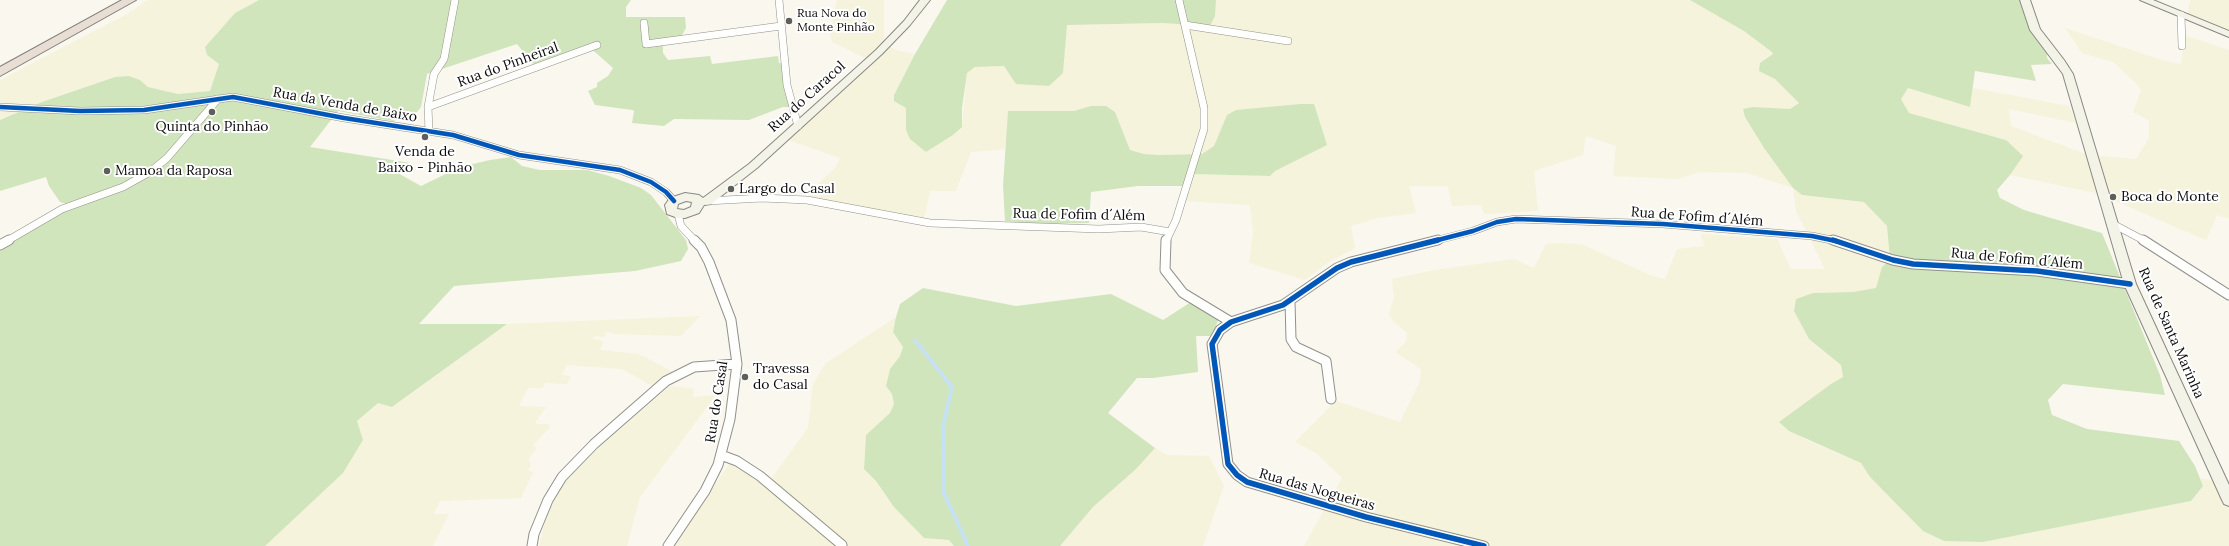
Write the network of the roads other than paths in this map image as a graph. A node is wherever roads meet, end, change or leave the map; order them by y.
1 (113, 0) edge
2 (130, 0) edge
3 (455, 0) edge
4 (779, 0) edge
5 (925, 0) edge
6 (1179, 0) edge
7 (2025, 0) edge
8 (2145, 0) edge
9 (2181, 15) junction
10 (644, 24) dead end
11 (1185, 25) junction
12 (782, 26) junction
13 (2229, 34) edge
14 (1288, 41) dead end
15 (597, 46) dead end
16 (2182, 46) dead end
17 (0, 63) edge
18 (0, 72) edge
19 (218, 99) junction
20 (0, 107) edge
21 (428, 107) junction
22 (798, 126) junction
23 (429, 131) junction
24 (674, 201) junction
25 (703, 202) junction
26 (678, 214) junction
27 (2111, 223) junction
28 (1170, 232) junction
29 (0, 245) edge
30 (2130, 284) junction
31 (2229, 295) edge
32 (1290, 301) junction
33 (1231, 322) junction
34 (737, 364) junction
35 (1331, 399) dead end
36 (721, 455) junction
37 (2229, 500) edge
38 (842, 545) edge
39 (532, 546) edge
40 (668, 546) edge
41 (1484, 546) edge

1 - 17 highway
2 - 18 highway
3 - 21 street
4 - 12 street
5 - 22 street, Rua do Caracol
6 - 11 street
7 - 27 street, Rua de Santa Marinha
8 - 9 street
9 - 13 street
9 - 16 street
10 - 12 street
11 - 14 street
11 - 28 street
12 - 22 street
15 - 21 street, Rua do Pinheiral
19 - 20 street, Rua da Venda de Baixo
19 - 23 street, Rua da Venda de Baixo
19 - 29 street
21 - 23 street
22 - 25 street, Rua do Caracol
23 - 24 street, Rua da Venda de Baixo
24 - 25 street
24 - 26 street
25 - 26 street
25 - 28 street, Rua de Fofim d´Além
26 - 34 street, Rua do Casal
27 - 30 street, Rua de Santa Marinha
27 - 31 street
28 - 33 street
30 - 32 street, Rua de Fofim d´Além
30 - 37 street, Rua de Santa Marinha
32 - 33 street, Rua de Fofim d´Além
32 - 35 street
33 - 41 street, Rua das Nogueiras
34 - 36 street, Rua do Casal
34 - 39 street
36 - 38 street
36 - 40 street, Rua do Casal

